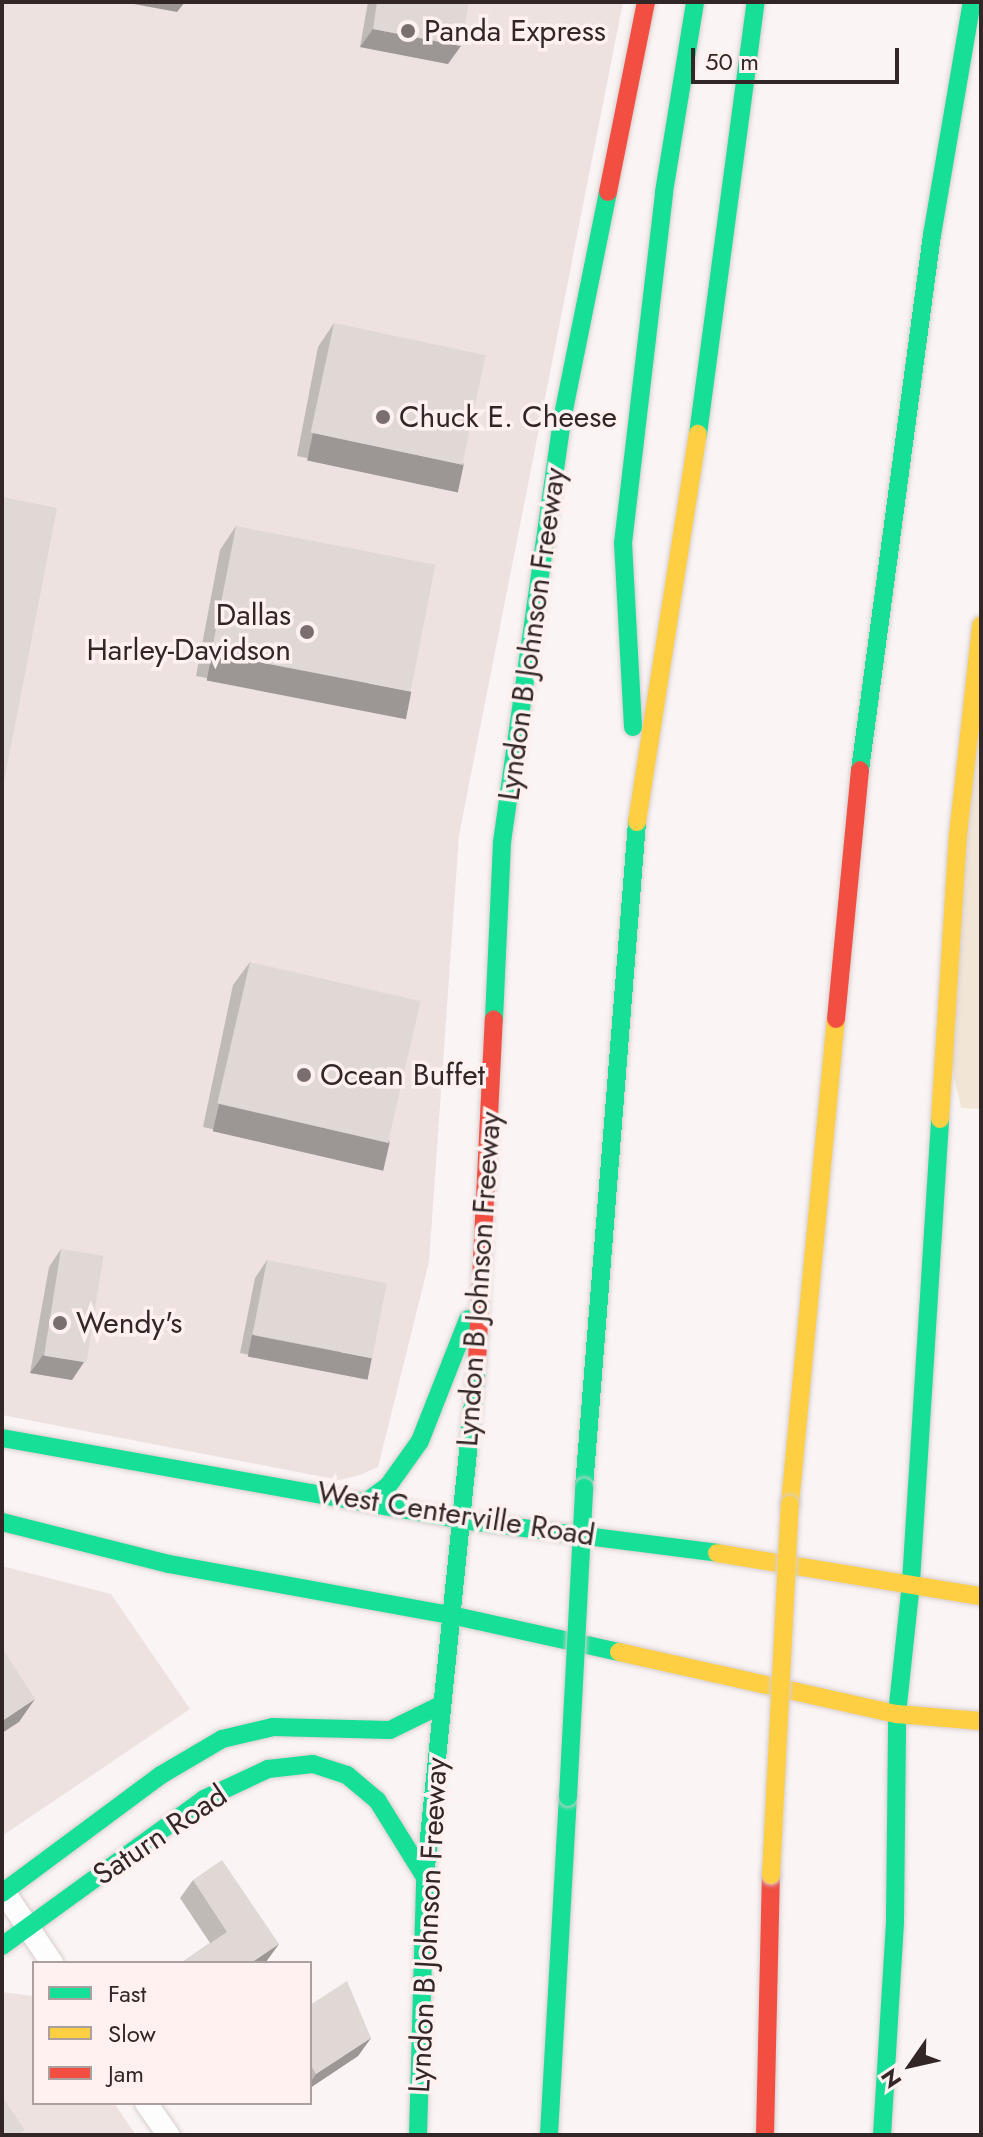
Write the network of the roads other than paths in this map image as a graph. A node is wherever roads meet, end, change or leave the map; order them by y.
1 (646, 2) edge
2 (695, 2) edge
3 (756, 2) edge
4 (972, 2) edge
5 (981, 625) edge
6 (638, 816) junction
7 (478, 1289) junction
8 (2, 1438) edge
9 (366, 1502) junction
10 (461, 1520) junction
11 (2, 1522) edge
12 (911, 1582) junction
13 (981, 1596) edge
14 (455, 1616) junction
15 (441, 1705) junction
16 (897, 1714) junction
17 (981, 1721) edge
18 (425, 1877) junction
19 (3, 1893) edge
20 (28, 1927) junction
21 (2, 1946) edge
22 (51, 1961) edge
23 (147, 2105) edge
24 (168, 2135) edge
25 (418, 2135) edge
26 (549, 2135) edge
27 (765, 2135) edge
28 (882, 2135) edge

1 - 7 main road, Lyndon B Johnson Freeway
2 - 6 main road
3 - 6 main road
4 - 27 main road, bridge
5 - 12 main road
6 - 26 main road, bridge
7 - 9 main road
7 - 10 main road, Lyndon B Johnson Freeway
8 - 9 main road, West Centerville Road
9 - 10 main road, West Centerville Road
10 - 12 main road, West Centerville Road
10 - 14 main road, Lyndon B Johnson Freeway
11 - 14 main road
12 - 13 main road, West Centerville Road
12 - 16 main road
14 - 15 main road, Lyndon B Johnson Freeway
14 - 16 main road
15 - 18 main road, Lyndon B Johnson Freeway
15 - 19 main road, Saturn Road
16 - 17 main road
16 - 28 main road
18 - 20 main road, Saturn Road
18 - 25 main road, Lyndon B Johnson Freeway
19 - 20 street
20 - 21 main road, Saturn Road
20 - 22 street
23 - 24 street

